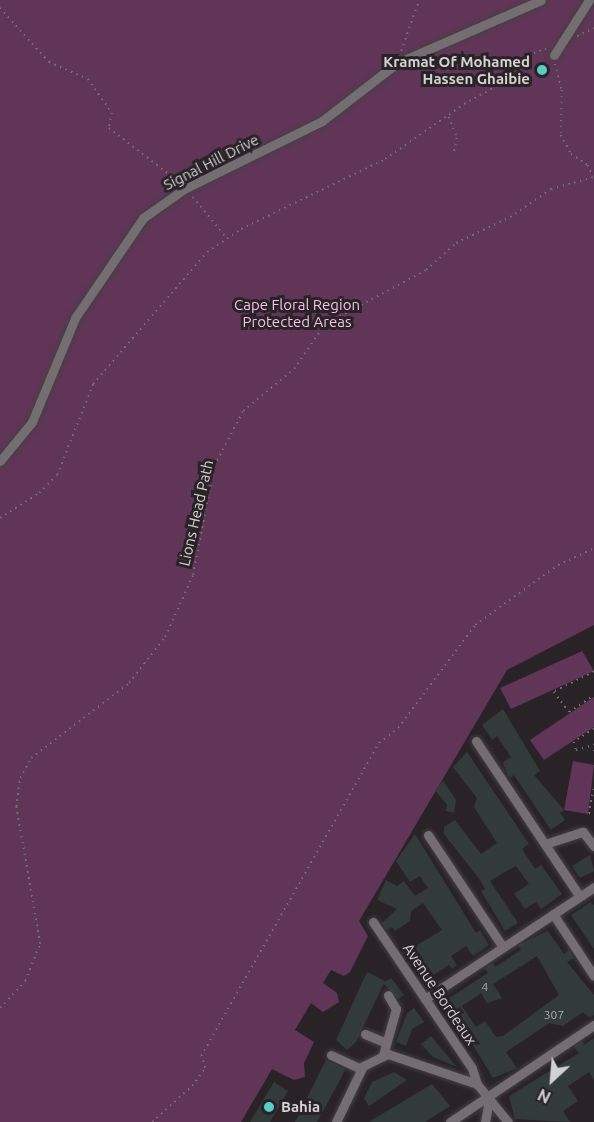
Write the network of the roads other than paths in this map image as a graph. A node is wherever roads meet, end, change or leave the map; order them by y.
1 (541, 0) edge
2 (589, 0) edge
3 (554, 55) road end
4 (0, 461) edge
5 (476, 741) dead end
6 (428, 835) dead end
7 (545, 844) junction
8 (594, 846) edge
9 (594, 887) edge
10 (579, 897) junction
11 (553, 914) junction
12 (373, 922) dead end
13 (503, 947) junction
14 (594, 976) edge
15 (388, 995) dead end
16 (425, 999) junction
17 (594, 1025) edge
18 (365, 1034) dead end
19 (384, 1042) junction
20 (331, 1055) dead end
21 (382, 1055) junction
22 (361, 1069) junction
23 (477, 1084) junction
24 (490, 1095) junction
25 (336, 1122) edge
26 (450, 1122) edge
27 (485, 1122) edge
28 (508, 1122) edge

1 - 4 street, Signal Hill Drive
2 - 3 street
5 - 7 street
6 - 13 street
7 - 8 street
7 - 10 street
9 - 10 street
10 - 11 street
11 - 13 street
11 - 14 street
12 - 16 street, Avenue Bordeaux
13 - 16 street
15 - 19 street
16 - 23 street, Avenue Bordeaux
17 - 24 street
18 - 19 street
19 - 21 street
20 - 22 street
21 - 22 street
21 - 23 street
22 - 25 street
23 - 24 street
24 - 26 street
24 - 27 street
24 - 28 street

